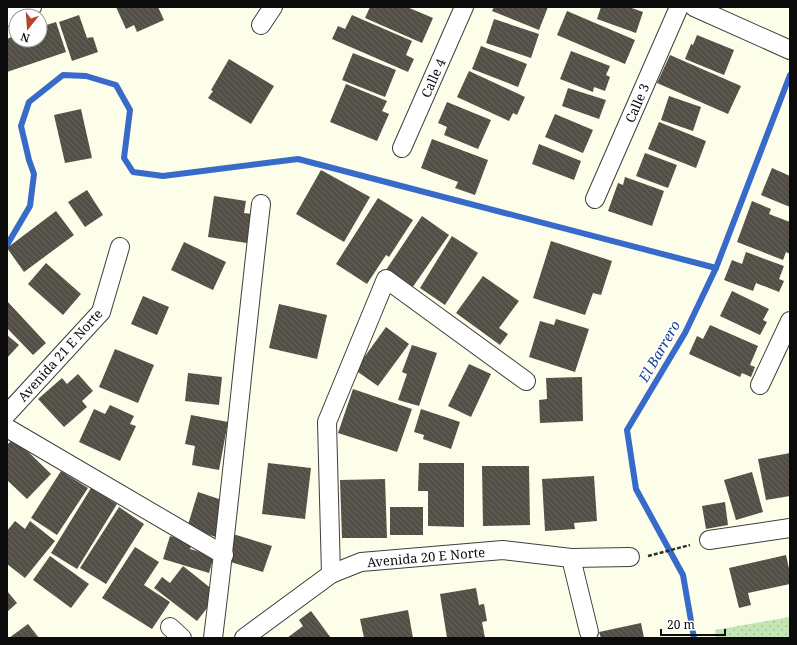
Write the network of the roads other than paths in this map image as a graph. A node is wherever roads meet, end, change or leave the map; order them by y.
1 (32, 7) edge
2 (273, 7) edge
3 (464, 7) edge
4 (678, 7) edge
5 (694, 7) edge
6 (7, 17) edge
7 (261, 24) dead end
8 (788, 49) edge
9 (402, 148) dead end
10 (595, 200) dead end
11 (261, 204) dead end
12 (120, 247) dead end
13 (790, 321) edge
14 (526, 381) dead end
15 (760, 385) dead end
16 (7, 414) edge
17 (7, 428) edge
18 (790, 528) edge
19 (701, 542) road end
20 (224, 555) junction
21 (630, 557) dead end
22 (571, 558) junction
23 (331, 574) junction
24 (589, 632) dead end
25 (213, 638) edge
26 (244, 638) edge

1 - 6 street
2 - 7 street
3 - 9 street, Calle 4
4 - 10 street, Calle 3
5 - 8 street
11 - 20 street
12 - 16 street, Avenida 21 E Norte
13 - 15 street
14 - 23 street
17 - 20 street
18 - 19 street
20 - 25 street
21 - 22 street, Avenida 20 E Norte
22 - 23 street, Avenida 20 E Norte
22 - 24 street
23 - 26 street, Avenida 20 E Norte

